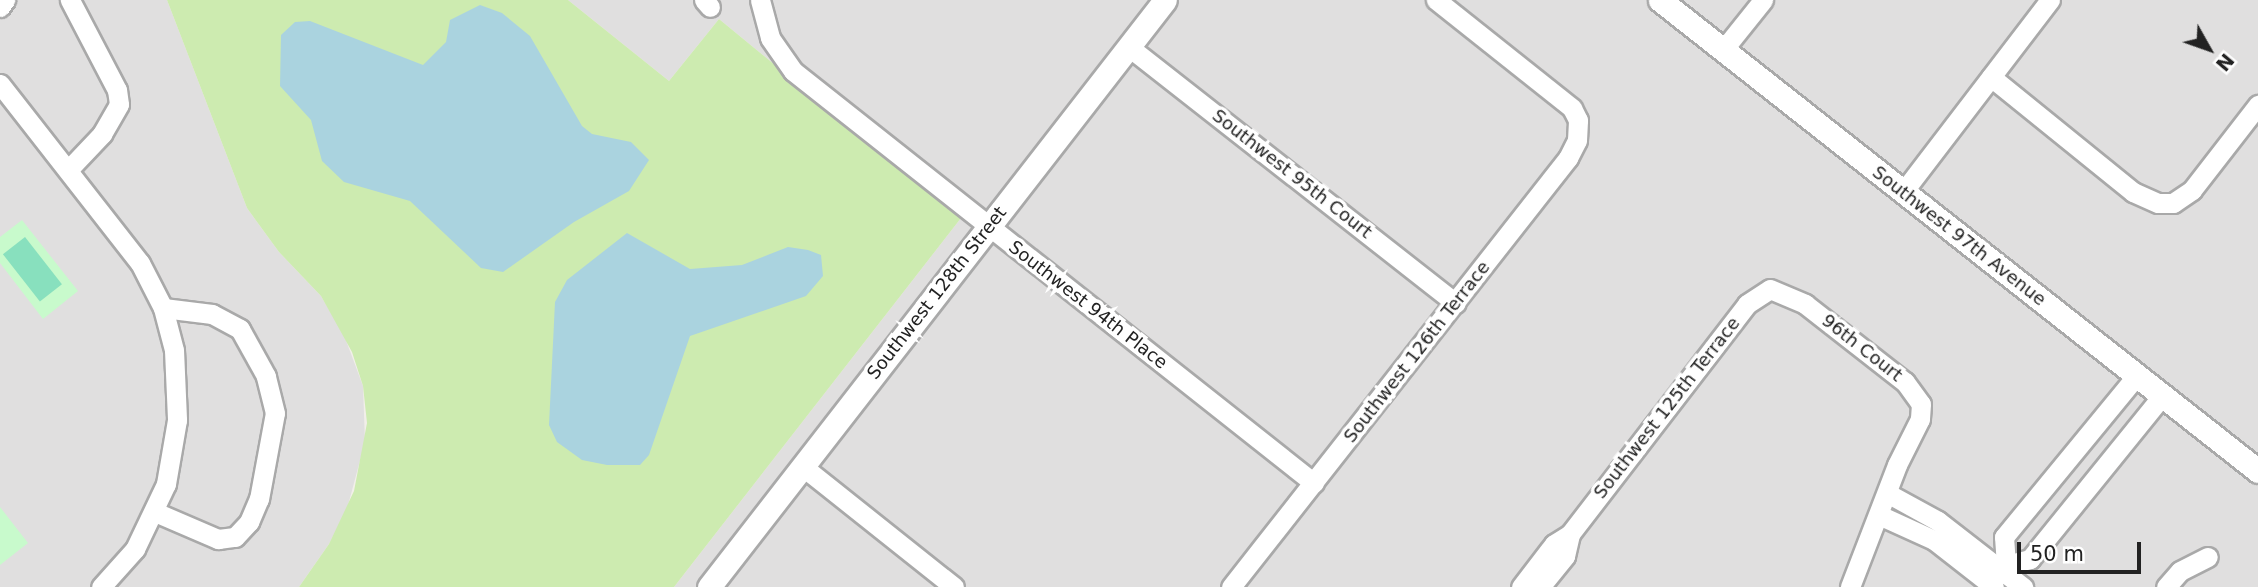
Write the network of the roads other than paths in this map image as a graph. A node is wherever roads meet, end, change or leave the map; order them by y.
1 (5, 0) edge
2 (71, 0) edge
3 (760, 0) edge
4 (1165, 0) edge
5 (1436, 0) edge
6 (1660, 0) edge
7 (1763, 0) edge
8 (2050, 0) edge
9 (0, 7) edge
10 (1129, 47) junction
11 (1723, 50) junction
12 (1991, 77) junction
13 (0, 84) edge
14 (2258, 105) edge
15 (68, 170) junction
16 (1903, 192) junction
17 (989, 227) junction
18 (1770, 289) joint
19 (1455, 303) junction
20 (163, 308) junction
21 (2137, 375) junction
22 (2163, 395) junction
23 (802, 466) junction
24 (2258, 471) edge
25 (1314, 483) junction
26 (1883, 505) junction
27 (155, 512) junction
28 (2022, 516) junction
29 (1570, 534) junction
30 (2048, 537) junction
31 (2208, 557) dead end
32 (1998, 576) edge
33 (101, 587) edge
34 (709, 587) edge
35 (954, 587) edge
36 (1231, 587) edge
37 (1521, 587) edge
38 (1540, 587) edge
39 (1850, 587) edge
40 (2023, 587) edge
41 (2165, 587) edge

1 - 9 street
2 - 15 street
3 - 17 street, Southwest 94th Place
4 - 10 street, Southwest 128th Street
5 - 19 street, Southwest 126th Terrace
6 - 11 street, Southwest 97th Avenue
7 - 11 street
8 - 12 street
10 - 17 street, Southwest 128th Street
10 - 19 street, Southwest 95th Court
11 - 16 street, Southwest 97th Avenue
12 - 14 street
12 - 16 street
13 - 15 street
15 - 20 street
16 - 21 street, Southwest 97th Avenue
17 - 23 street, Southwest 128th Street
17 - 25 street, Southwest 94th Place
18 - 26 street, 96th Court
18 - 29 street, Southwest 125th Terrace
19 - 25 street, Southwest 126th Terrace
20 - 27 street
20 - 27 street
21 - 22 street, Southwest 97th Avenue
21 - 28 street
22 - 24 street, Southwest 97th Avenue
22 - 30 street
23 - 34 street, Southwest 128th Street
23 - 35 street
25 - 36 street, Southwest 126th Terrace
26 - 32 street
26 - 39 street, 96th Court
27 - 33 street
28 - 30 street
28 - 32 street
29 - 37 street, Southwest 125th Terrace
29 - 38 street, Southwest 125th Terrace
30 - 32 street
31 - 41 street
32 - 40 street

